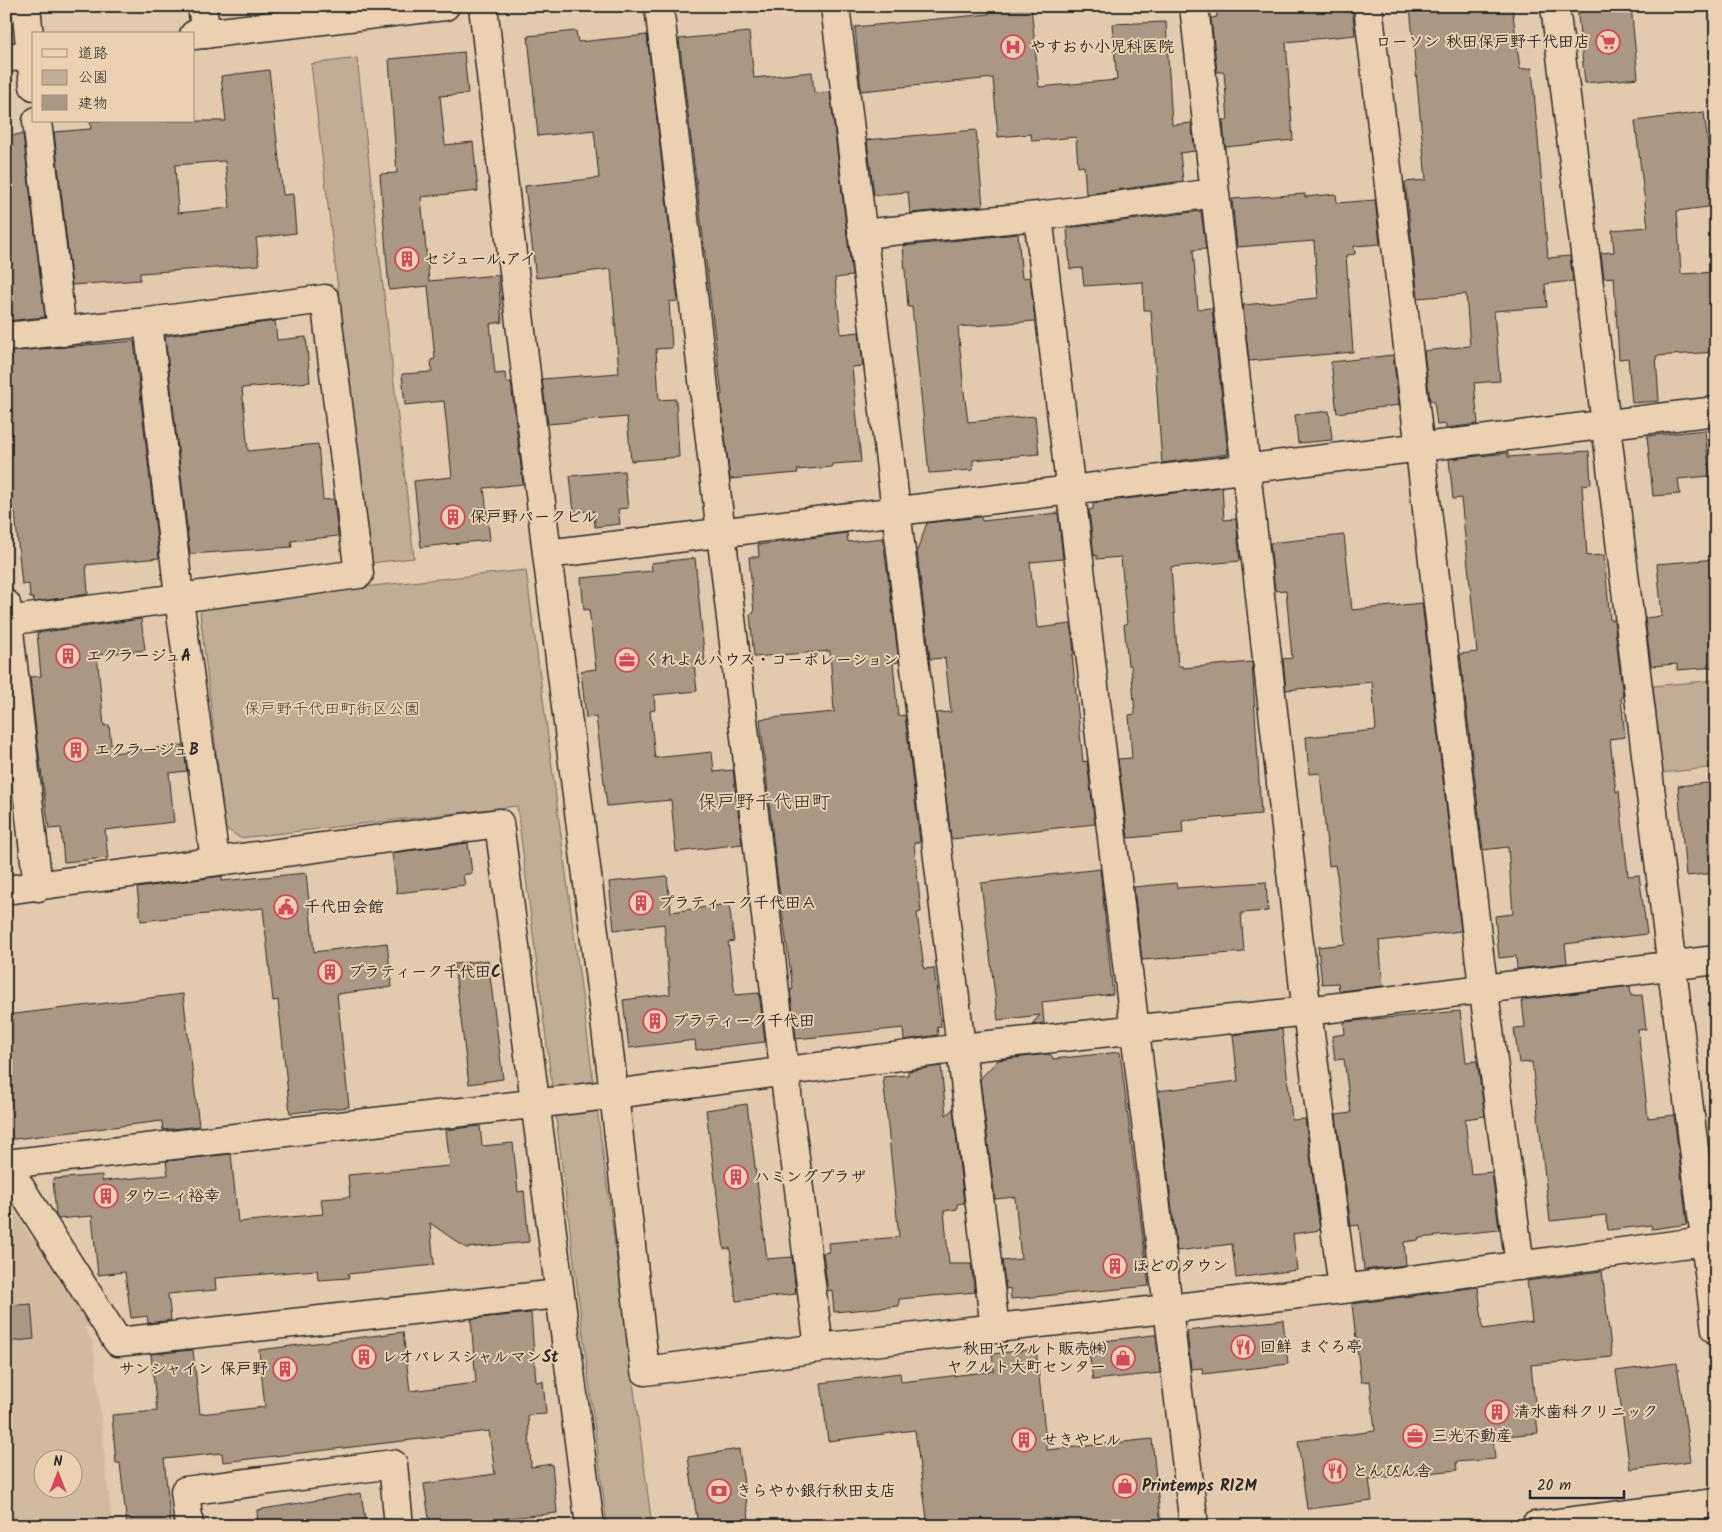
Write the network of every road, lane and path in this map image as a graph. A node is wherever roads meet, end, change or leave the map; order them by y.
1 (26, 6) edge
2 (202, 6) edge
3 (445, 6) edge
4 (483, 6) edge
5 (659, 6) edge
6 (835, 6) edge
7 (1194, 6) edge
8 (1368, 6) edge
9 (1555, 6) edge
10 (345, 12) edge
11 (200, 35) edge
12 (24, 56) edge
13 (32, 80) edge
14 (37, 122) edge
15 (1216, 193) junction
16 (1038, 216) junction
17 (862, 234) junction
18 (148, 322) junction
19 (62, 332) junction
20 (6, 337) edge
21 (1716, 411) edge
22 (1606, 424) junction
23 (1420, 448) junction
24 (1244, 467) junction
25 (1071, 490) junction
26 (896, 510) junction
27 (722, 533) junction
28 (546, 554) junction
29 (180, 597) junction
30 (7, 615) edge
31 (214, 860) junction
32 (38, 886) junction
33 (6, 890) edge
34 (1716, 960) edge
35 (1670, 966) junction
36 (1483, 990) junction
37 (1307, 1011) junction
38 (1135, 1029) junction
39 (961, 1048) junction
40 (786, 1070) junction
41 (614, 1093) junction
42 (536, 1103) junction
43 (6, 1164) edge
44 (1705, 1241) junction
45 (1520, 1266) junction
46 (1343, 1289) junction
47 (559, 1294) junction
48 (1169, 1309) junction
49 (995, 1328) junction
50 (1716, 1330) edge
51 (819, 1348) junction
52 (1716, 1502) edge
53 (189, 1526) edge
54 (399, 1526) edge
55 (590, 1526) edge
56 (1194, 1526) edge
57 (1534, 1526) edge

1 - 12 street
2 - 11 street
3 - 10 street
4 - 28 street
5 - 27 street
6 - 17 street
7 - 15 street
8 - 23 street
9 - 22 street
10 - 11 street
12 - 13 street
14 - 19 street
15 - 16 street
15 - 24 street
16 - 17 street
16 - 25 street
17 - 26 street
18 - 19 street
18 - 29 street
18 - 29 street
19 - 20 street
21 - 22 street
22 - 23 street
22 - 35 street
23 - 24 street
23 - 36 street
24 - 25 street
24 - 37 street
25 - 26 street
25 - 38 street
26 - 27 street
26 - 39 street
27 - 28 street
27 - 40 street
28 - 41 street
29 - 30 street
29 - 31 street
30 - 32 street
31 - 32 street
31 - 42 street
32 - 33 street
34 - 35 street
35 - 36 street
35 - 44 street
36 - 37 street
36 - 45 street
37 - 38 street
37 - 46 street
38 - 39 street
38 - 48 street
39 - 40 street
39 - 49 street
40 - 41 street
40 - 51 street
41 - 42 street
41 - 51 street
42 - 43 street
42 - 47 street
43 - 47 street
44 - 45 street
44 - 50 street
45 - 46 street
46 - 48 street
47 - 55 street
48 - 49 street
48 - 56 street
49 - 51 street
52 - 57 street
53 - 54 street

